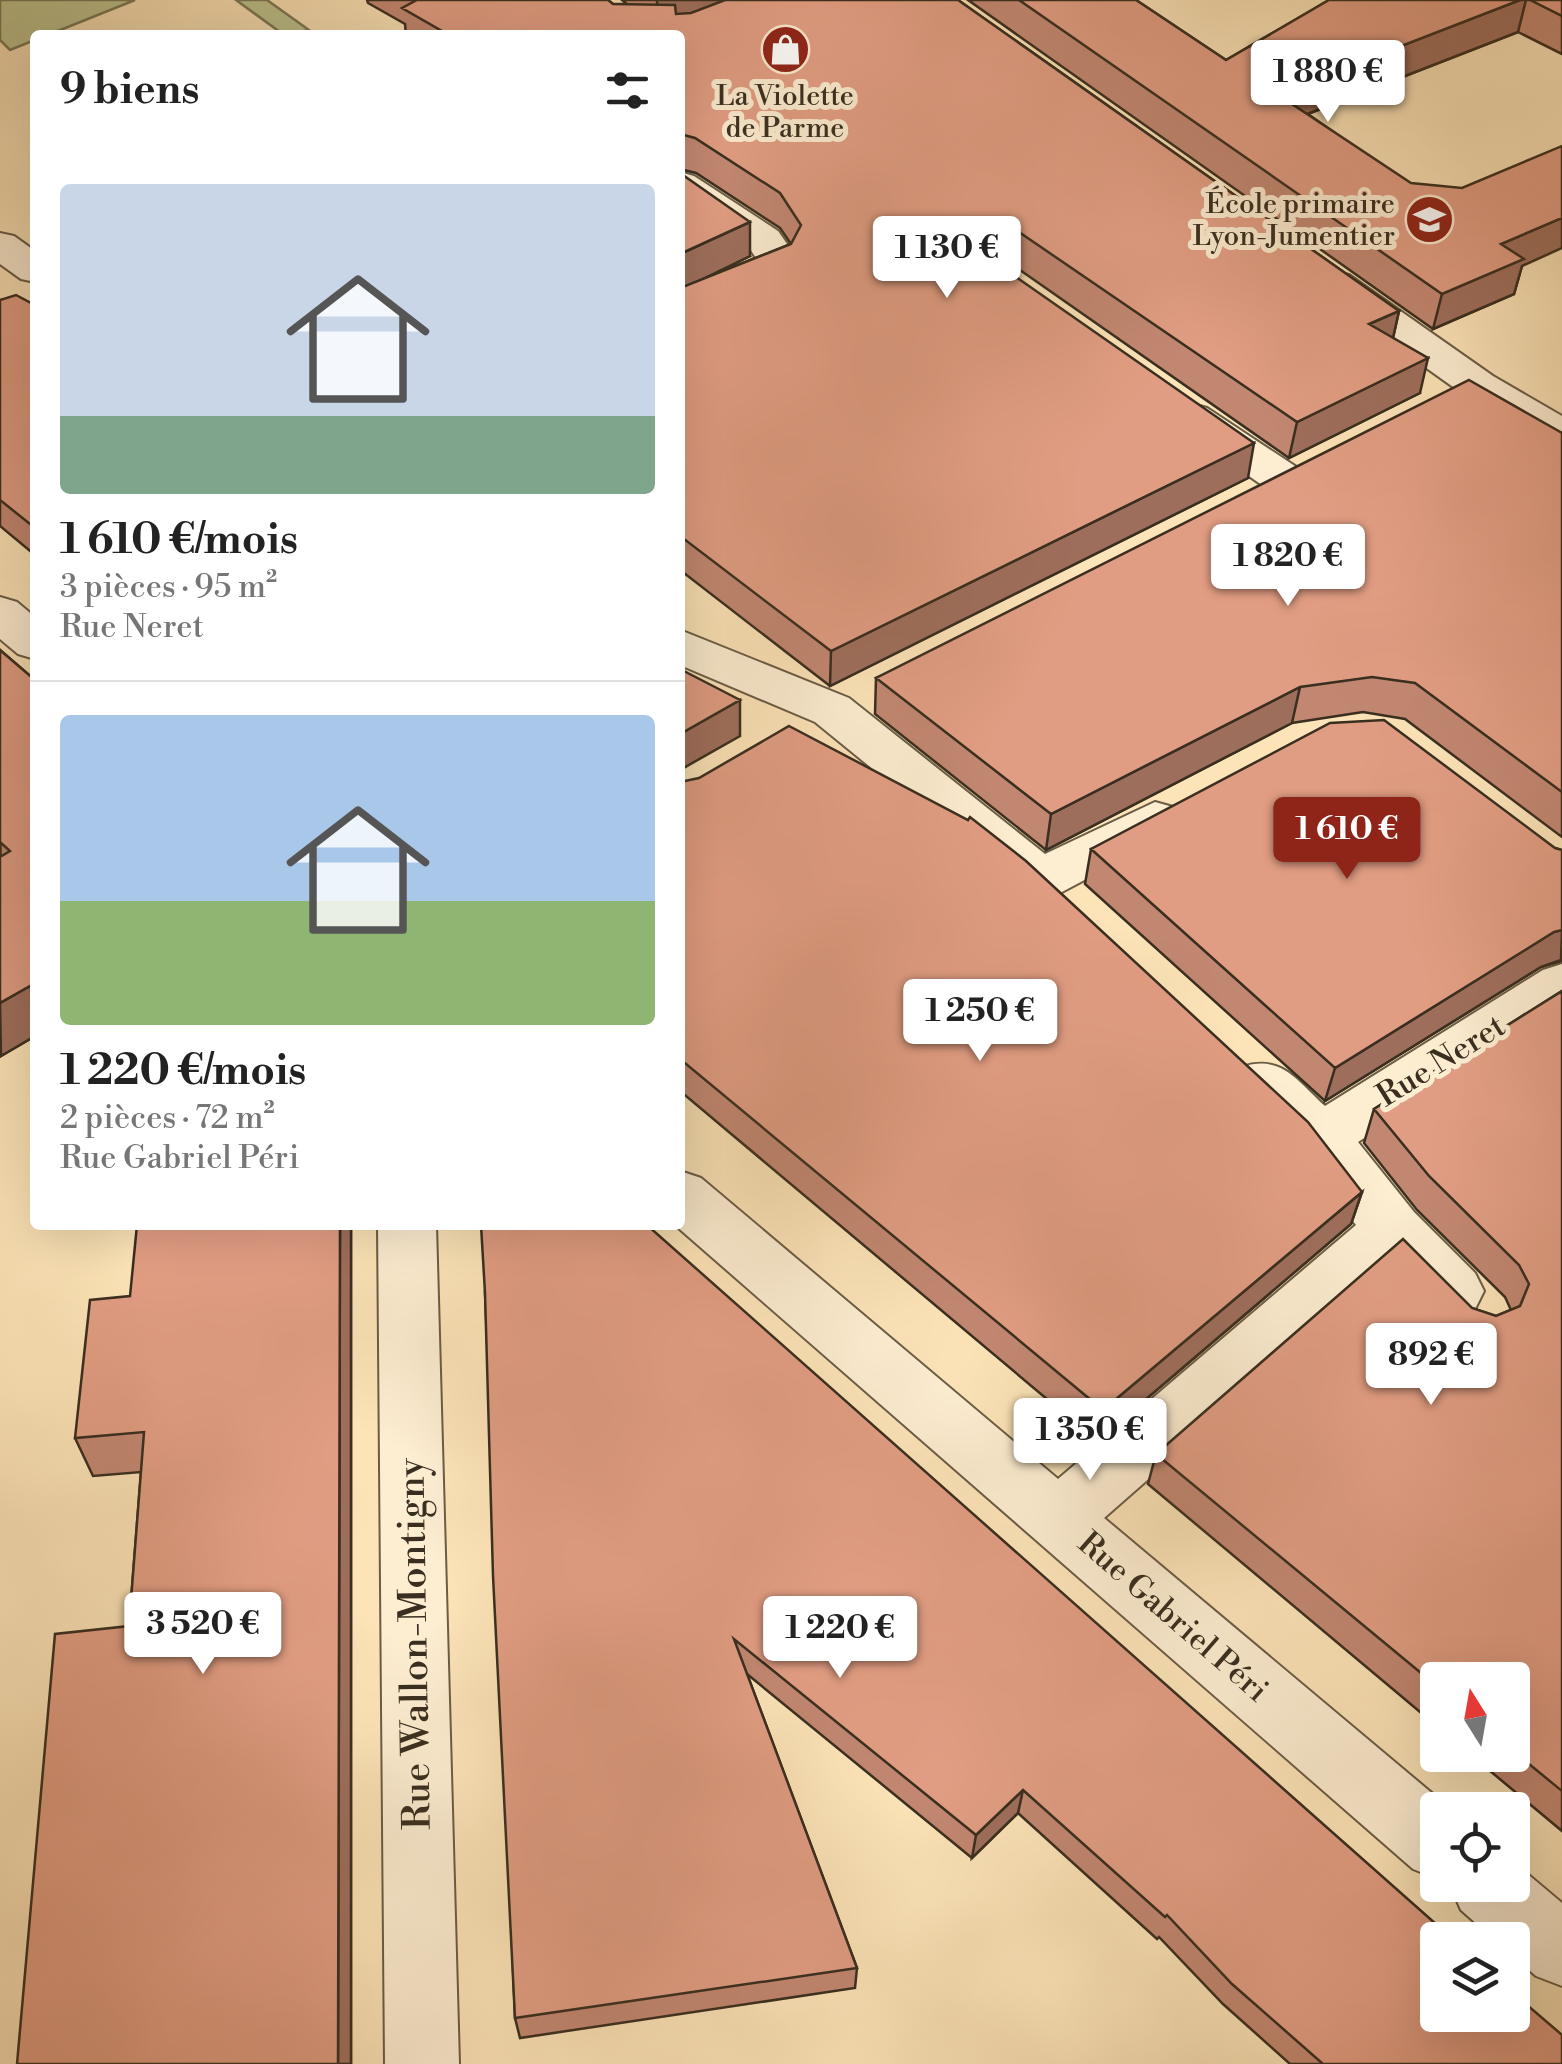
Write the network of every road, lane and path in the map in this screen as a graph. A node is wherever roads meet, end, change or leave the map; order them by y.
1 (685, 187) edge
2 (0, 245) edge
3 (1299, 259) edge
4 (30, 266) edge
5 (685, 308) edge
6 (1155, 390) edge
7 (1562, 435) edge
8 (1235, 508) edge
9 (0, 613) edge
10 (30, 639) edge
11 (685, 648) edge
12 (850, 701) junction
13 (781, 739) edge
14 (1194, 800) edge
15 (1042, 880) junction
16 (1086, 920) edge
17 (1562, 985) edge
18 (1233, 1056) edge
19 (1321, 1137) junction
20 (685, 1198) edge
21 (1393, 1229) junction
22 (407, 1230) edge
23 (1481, 1318) edge
24 (1058, 1518) junction
25 (1420, 1829) edge
26 (1506, 1902) edge
27 (1562, 1950) edge
28 (422, 2064) edge

1 - 5 street
2 - 4 street
3 - 7 street
6 - 8 street
9 - 10 street
11 - 12 street
12 - 13 street
12 - 15 street
14 - 15 street
15 - 16 street
17 - 19 street, Rue Neret
18 - 19 street
19 - 21 street
20 - 24 street, Rue Gabriel Péri
21 - 23 street
21 - 24 street
22 - 28 street, Rue Wallon-Montigny
24 - 25 street, Rue Gabriel Péri
26 - 27 street

